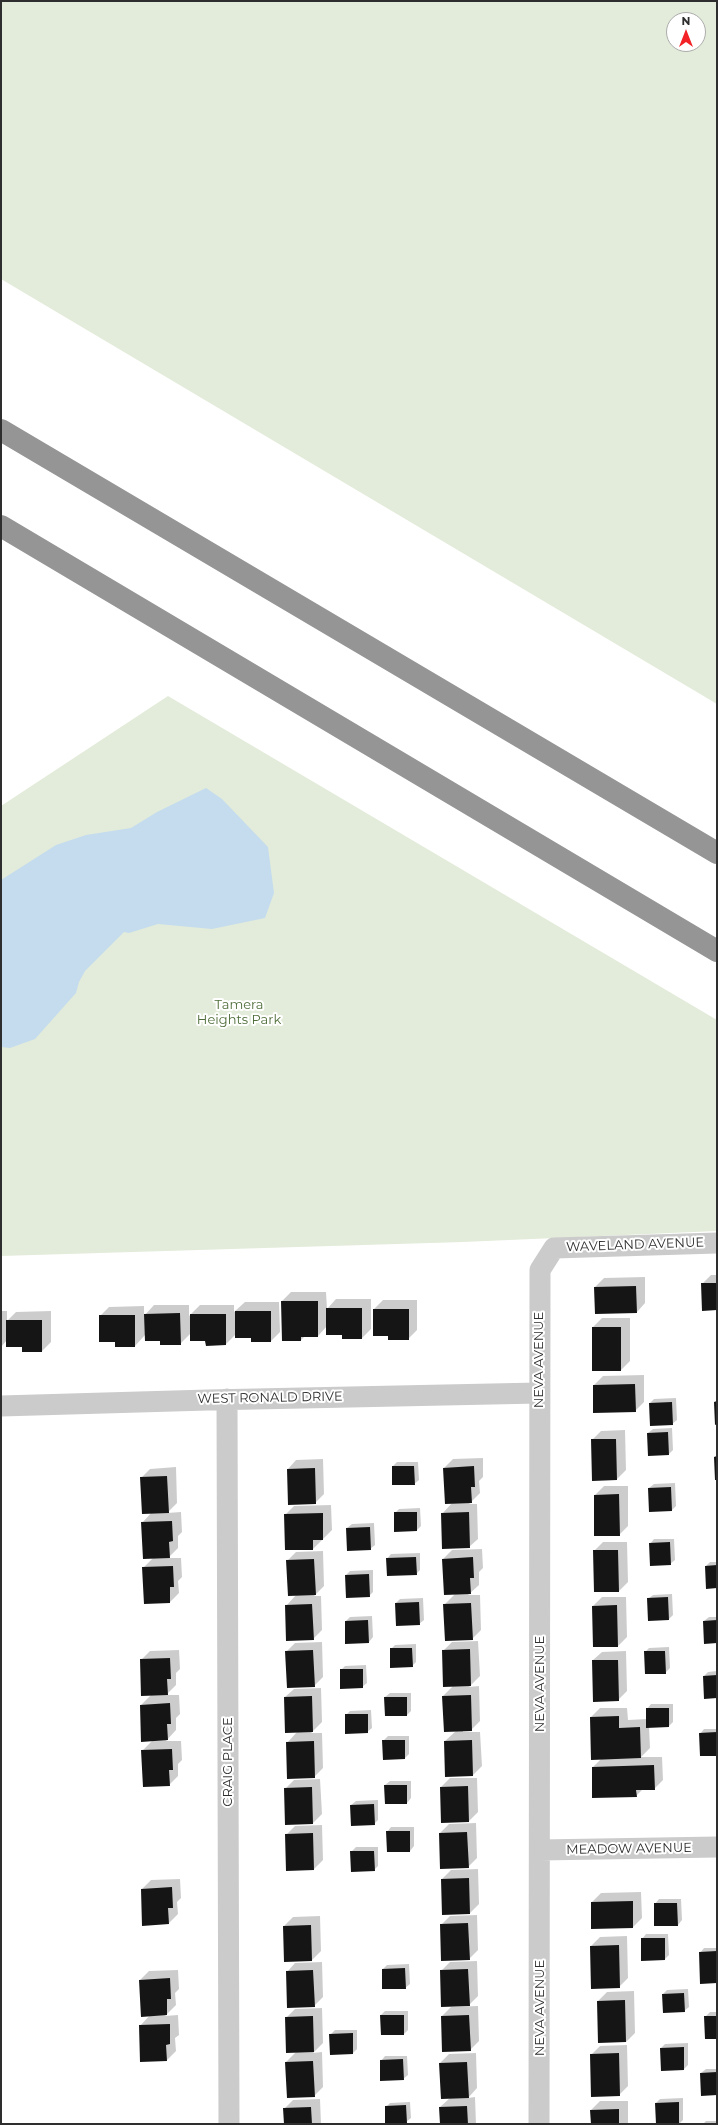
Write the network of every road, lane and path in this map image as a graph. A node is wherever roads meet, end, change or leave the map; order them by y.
1 (1, 430) edge
2 (1, 526) edge
3 (717, 853) edge
4 (717, 951) edge
5 (717, 1243) edge
6 (554, 1248) joint
7 (539, 1393) junction
8 (227, 1399) junction
9 (1, 1406) edge
10 (717, 1847) edge
11 (540, 1850) junction
12 (229, 2124) edge
13 (539, 2124) edge

1 - 3 highway
2 - 4 highway
5 - 6 street, WAVELAND AVENUE
6 - 7 street, NEVA AVENUE
7 - 8 street, WEST RONALD DRIVE
7 - 11 street, NEVA AVENUE
8 - 9 street, WEST RONALD DRIVE
8 - 12 street, CRAIG PLACE
10 - 11 street, MEADOW AVENUE
11 - 13 street, NEVA AVENUE

